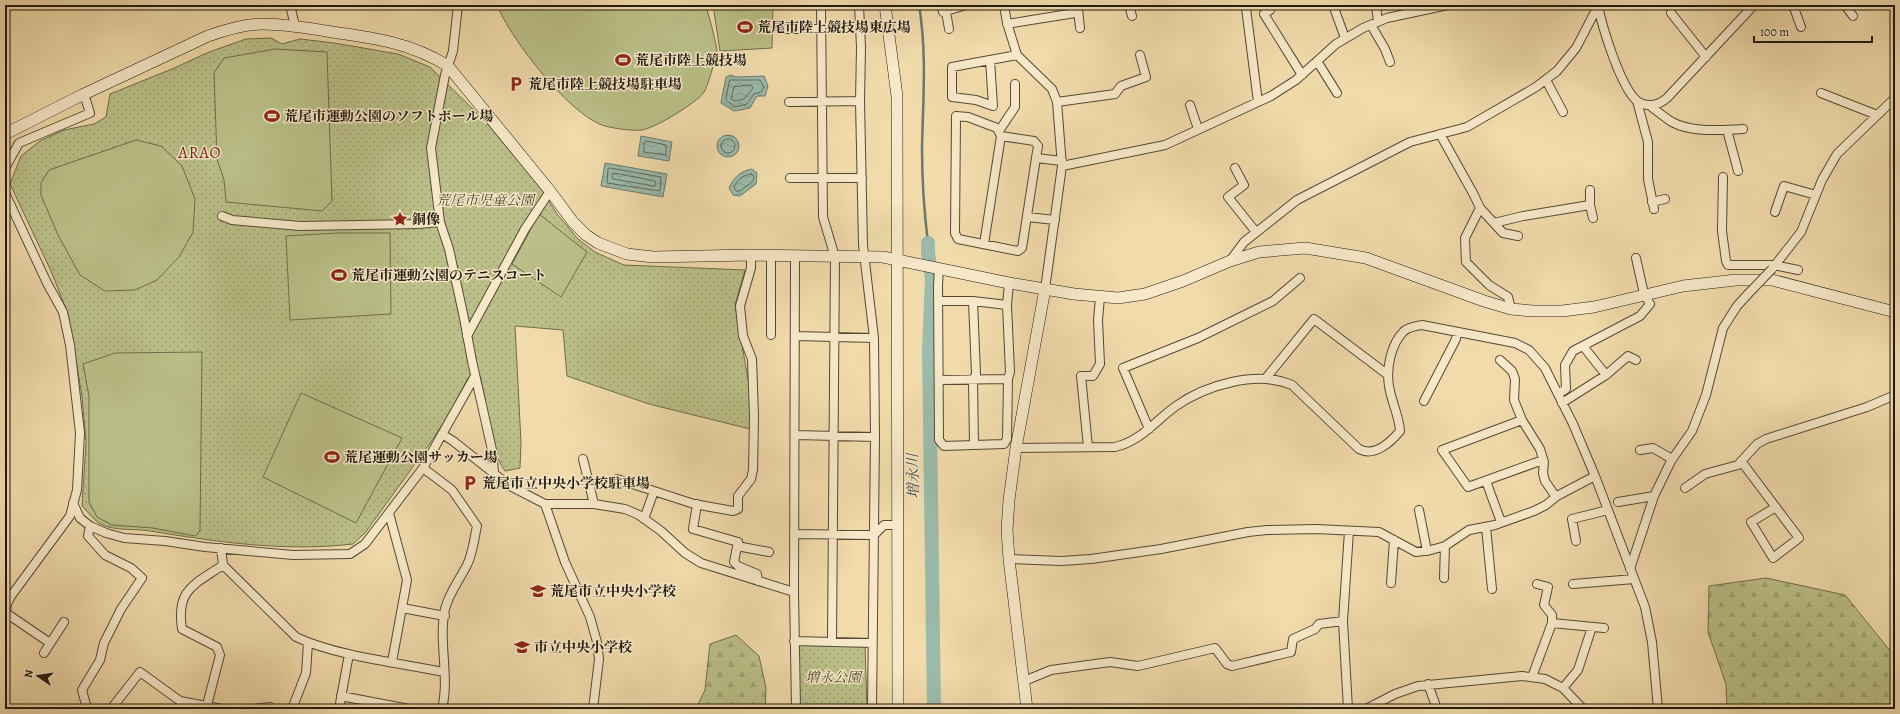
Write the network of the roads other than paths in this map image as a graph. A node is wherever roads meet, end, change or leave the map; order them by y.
1 (290, 5) edge
2 (458, 5) edge
3 (821, 5) edge
4 (859, 5) edge
5 (885, 5) edge
6 (966, 5) edge
7 (1004, 5) edge
8 (1129, 5) edge
9 (1334, 5) edge
10 (1376, 5) edge
11 (1448, 5) edge
12 (1754, 5) edge
13 (1793, 5) edge
14 (1845, 5) edge
15 (1598, 6) edge
16 (1078, 7) edge
17 (944, 8) edge
18 (1246, 8) dead end
19 (1671, 13) dead end
20 (1264, 14) dead end
21 (1132, 16) dead end
22 (1853, 16) dead end
23 (1375, 23) junction
24 (1007, 24) junction
25 (295, 26) junction
26 (1801, 27) dead end
27 (1080, 28) dead end
28 (787, 29) dead end
29 (821, 29) junction
30 (949, 29) dead end
31 (1345, 38) junction
32 (1017, 55) junction
33 (1140, 55) dead end
34 (1706, 57) junction
35 (990, 60) junction
36 (1317, 61) junction
37 (1390, 62) dead end
38 (448, 66) junction
39 (1302, 75) junction
40 (1546, 80) junction
41 (1016, 84) dead end
42 (1337, 93) dead end
43 (1821, 93) dead end
44 (84, 94) junction
45 (1895, 98) edge
46 (1637, 101) junction
47 (789, 102) dead end
48 (823, 102) junction
49 (860, 102) junction
50 (1057, 102) junction
51 (1258, 102) junction
52 (1190, 105) dead end
53 (1649, 105) junction
54 (1563, 112) dead end
55 (1877, 116) junction
56 (1198, 129) junction
57 (1743, 129) dead end
58 (1727, 130) junction
59 (5, 134) edge
60 (1000, 134) junction
61 (1440, 134) junction
62 (1036, 158) junction
63 (1062, 163) junction
64 (5, 168) edge
65 (1234, 168) dead end
66 (1738, 171) dead end
67 (1723, 177) dead end
68 (790, 178) dead end
69 (823, 178) junction
70 (862, 178) junction
71 (1590, 190) dead end
72 (550, 191) junction
73 (5, 193) edge
74 (1816, 195) junction
75 (1665, 199) dead end
76 (1590, 205) junction
77 (1480, 208) junction
78 (1775, 212) dead end
79 (222, 216) dead end
80 (1027, 217) junction
81 (1593, 218) dead end
82 (1054, 220) junction
83 (440, 222) junction
84 (1494, 223) junction
85 (1256, 232) junction
86 (1518, 236) dead end
87 (984, 244) junction
88 (751, 255) junction
89 (771, 256) junction
90 (795, 257) junction
91 (835, 257) junction
92 (865, 258) junction
93 (1636, 258) dead end
94 (896, 259) junction
95 (1230, 261) junction
96 (1773, 267) junction
97 (939, 269) junction
98 (1798, 270) dead end
99 (1300, 278) dead end
100 (1010, 283) junction
101 (1045, 289) junction
102 (1644, 294) junction
103 (1100, 297) junction
104 (938, 301) junction
105 (973, 301) junction
106 (1007, 305) junction
107 (1511, 308) junction
108 (1895, 312) edge
109 (1457, 332) junction
110 (771, 335) dead end
111 (467, 336) junction
112 (796, 336) junction
113 (835, 338) junction
114 (874, 338) junction
115 (1583, 346) junction
116 (1500, 360) dead end
117 (1636, 360) dead end
118 (1388, 375) junction
119 (1606, 375) junction
120 (475, 376) junction
121 (1266, 378) junction
122 (1008, 379) junction
123 (939, 380) junction
124 (973, 380) junction
125 (1558, 394) junction
126 (1895, 395) edge
127 (1424, 401) dead end
128 (1562, 403) junction
129 (1522, 420) junction
130 (1149, 429) junction
131 (442, 434) junction
132 (796, 435) junction
133 (834, 436) junction
134 (875, 436) junction
135 (974, 445) junction
136 (1088, 447) junction
137 (1016, 448) junction
138 (1640, 450) dead end
139 (583, 459) dead end
140 (1672, 459) junction
141 (1543, 460) junction
142 (1741, 461) junction
143 (423, 468) junction
144 (494, 472) junction
145 (1595, 476) junction
146 (617, 479) dead end
147 (1486, 481) junction
148 (1685, 488) dead end
149 (654, 491) junction
150 (1654, 496) junction
151 (1556, 497) junction
152 (1618, 502) dead end
153 (73, 503) junction
154 (545, 504) junction
155 (594, 504) junction
156 (697, 504) junction
157 (1776, 507) junction
158 (1419, 510) dead end
159 (1608, 510) junction
160 (389, 512) junction
161 (644, 519) junction
162 (1501, 522) junction
163 (898, 525) junction
164 (90, 526) junction
165 (1486, 527) junction
166 (1349, 531) junction
167 (833, 533) junction
168 (794, 534) junction
169 (874, 535) junction
170 (1394, 540) junction
171 (1576, 541) dead end
172 (737, 546) junction
173 (1445, 546) junction
174 (221, 548) junction
175 (1427, 551) junction
176 (769, 552) dead end
177 (1009, 559) junction
178 (223, 565) junction
179 (1630, 569) junction
180 (1444, 578) dead end
181 (1634, 579) junction
182 (758, 581) junction
183 (1391, 583) dead end
184 (1537, 584) dead end
185 (1573, 584) dead end
186 (1492, 589) dead end
187 (794, 592) junction
188 (402, 608) junction
189 (445, 616) junction
190 (6, 617) edge
191 (64, 622) dead end
192 (1343, 622) junction
193 (1552, 623) junction
194 (1592, 627) junction
195 (1604, 628) dead end
196 (794, 641) junction
197 (832, 641) junction
198 (50, 643) junction
199 (308, 643) junction
200 (872, 643) junction
201 (44, 653) dead end
202 (349, 654) junction
203 (392, 662) junction
204 (444, 672) junction
205 (1532, 676) junction
206 (1024, 681) junction
207 (1428, 684) junction
208 (1563, 688) junction
209 (341, 696) junction
210 (207, 707) edge
211 (270, 707) dead end
212 (443, 708) edge
213 (83, 709) edge
214 (111, 709) edge
215 (222, 709) edge
216 (253, 709) edge
217 (292, 709) edge
218 (339, 709) edge
219 (409, 709) edge
220 (593, 709) edge
221 (796, 709) edge
222 (872, 709) edge
223 (898, 709) edge
224 (1027, 709) edge
225 (1348, 709) edge
226 (1366, 709) edge
227 (1437, 709) edge
228 (1583, 709) edge
229 (1658, 709) edge

1 - 25 street
2 - 38 street
3 - 29 street
4 - 49 street
5 - 94 street
6 - 17 street
7 - 24 street
8 - 21 street
9 - 31 street
10 - 23 street
11 - 23 street
12 - 34 street
13 - 26 street
14 - 22 street
15 - 40 street
15 - 46 street
16 - 24 street
16 - 27 street
17 - 30 street
18 - 51 street
19 - 34 street
20 - 39 street
23 - 31 street
23 - 37 street
24 - 32 street
25 - 38 street
25 - 44 street
28 - 29 street
29 - 48 street
31 - 36 street
32 - 35 street
32 - 50 street
33 - 50 street
34 - 53 street
35 - 35 street
36 - 39 street
36 - 42 street
38 - 72 street
38 - 83 street
39 - 51 street
40 - 54 street
40 - 61 street
41 - 60 street
43 - 55 street
44 - 59 street
44 - 64 street
45 - 55 street
46 - 53 street
46 - 75 street
47 - 48 street
48 - 49 street
48 - 69 street
49 - 70 street
50 - 63 street
51 - 56 street
52 - 56 street
53 - 58 street
55 - 74 street
56 - 63 street
57 - 58 street
58 - 66 street
60 - 62 street
60 - 87 street
60 - 87 street
61 - 77 street
61 - 85 street
62 - 63 street
62 - 80 street
63 - 82 street
65 - 85 street
67 - 96 street
68 - 69 street
69 - 70 street
69 - 91 street
70 - 92 street
71 - 76 street
72 - 88 street
72 - 111 street
73 - 153 street
74 - 78 street
74 - 96 street
76 - 81 street
76 - 84 street
77 - 84 street
77 - 107 street
79 - 83 street
80 - 82 street
80 - 87 street
82 - 101 street
83 - 111 street
84 - 86 street
85 - 95 street
88 - 89 street
88 - 156 street
89 - 90 street
89 - 110 street
90 - 91 street
90 - 112 street
91 - 92 street
91 - 113 street
92 - 94 street
92 - 114 street
93 - 102 street
94 - 97 street
94 - 163 street
95 - 103 street
95 - 107 street
96 - 98 street
96 - 140 street, bridge
97 - 100 street
97 - 104 street
99 - 130 street
100 - 101 street
100 - 106 street
101 - 103 street
101 - 137 street
102 - 107 street
102 - 108 street
102 - 115 street
103 - 136 street
104 - 105 street
104 - 123 street
105 - 106 street
105 - 124 street
106 - 122 street
109 - 118 street
109 - 125 street
109 - 127 street
111 - 120 street
112 - 113 street
112 - 132 street
113 - 114 street
113 - 133 street
114 - 134 street
115 - 119 street
115 - 125 street
116 - 129 street
117 - 119 street
118 - 121 street
118 - 121 street
119 - 128 street
120 - 131 street
120 - 144 street
121 - 130 street
122 - 124 street
122 - 135 street
123 - 124 street
123 - 135 street
124 - 135 street
125 - 128 street
126 - 142 street
128 - 145 street
129 - 141 street
129 - 147 street
130 - 136 street
131 - 143 street
131 - 144 street
132 - 133 street
132 - 168 street
133 - 134 street
133 - 167 street
134 - 169 street
136 - 137 street
137 - 177 street
138 - 140 street
139 - 155 street
140 - 150 street
141 - 147 street
141 - 151 street
142 - 148 street
142 - 157 street
143 - 160 street
143 - 189 street
144 - 154 street
145 - 151 street
145 - 159 street
146 - 149 street
147 - 162 street
149 - 156 street
149 - 161 street
150 - 152 street
150 - 179 street
151 - 162 street
153 - 164 street
153 - 190 street
154 - 155 street
154 - 220 street
155 - 161 street
156 - 172 street
157 - 157 street
158 - 175 street
159 - 171 street
159 - 179 street
160 - 174 street
160 - 188 street
161 - 182 street
162 - 165 street
163 - 169 street
163 - 223 street
164 - 174 street
164 - 213 street
165 - 173 street
165 - 186 street
166 - 170 street
166 - 177 street
166 - 192 street
167 - 168 street
167 - 169 street
167 - 197 street
168 - 187 street
169 - 200 street
170 - 175 street
170 - 183 street
172 - 176 street
172 - 182 street
173 - 175 street
173 - 180 street
174 - 178 street
177 - 206 street
178 - 199 street
178 - 210 street
179 - 181 street
181 - 185 street
181 - 229 street
182 - 187 street
184 - 193 street
187 - 196 street
188 - 189 street
188 - 203 street
189 - 204 street
190 - 198 street
191 - 198 street
192 - 206 street
192 - 225 street
193 - 194 street
193 - 205 street
194 - 195 street
194 - 208 street
196 - 197 street
196 - 221 street
197 - 200 street
198 - 201 street
199 - 202 street
199 - 217 street
200 - 222 street
202 - 203 street
202 - 209 street
203 - 204 street
204 - 212 street
205 - 207 street
205 - 208 street
206 - 224 street
207 - 226 street
207 - 227 street
208 - 228 street
209 - 218 street
209 - 219 street
210 - 214 street
210 - 215 street
211 - 216 street

